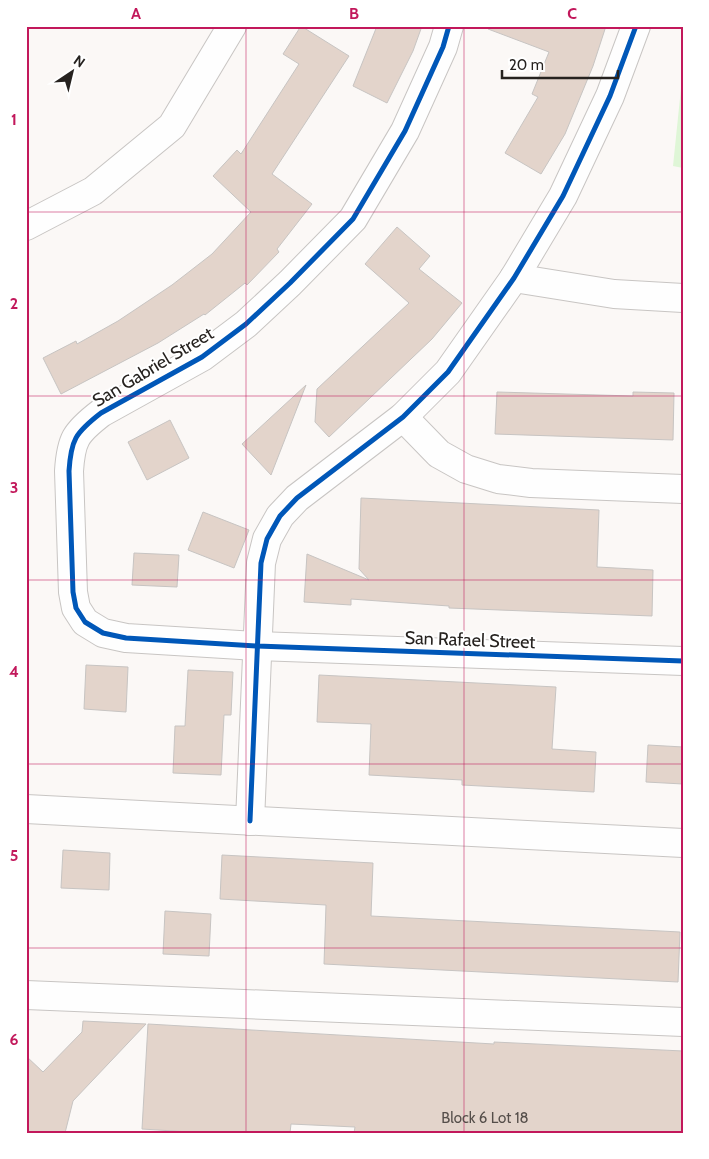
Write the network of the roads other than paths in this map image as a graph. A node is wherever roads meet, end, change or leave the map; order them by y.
1 (232, 26) edge
2 (449, 26) edge
3 (636, 26) edge
4 (26, 226) edge
5 (514, 278) junction
6 (683, 298) edge
7 (403, 417) junction
8 (683, 489) edge
9 (257, 646) junction
10 (683, 661) edge
11 (26, 809) edge
12 (250, 821) junction
13 (683, 843) edge
14 (26, 995) edge
15 (683, 1022) edge

1 - 4 street
2 - 9 street, San Gabriel Street
3 - 5 street
5 - 6 street
5 - 7 street
7 - 8 street
7 - 9 street
9 - 10 street, San Rafael Street
9 - 12 street
11 - 12 street
12 - 13 street
14 - 15 street

